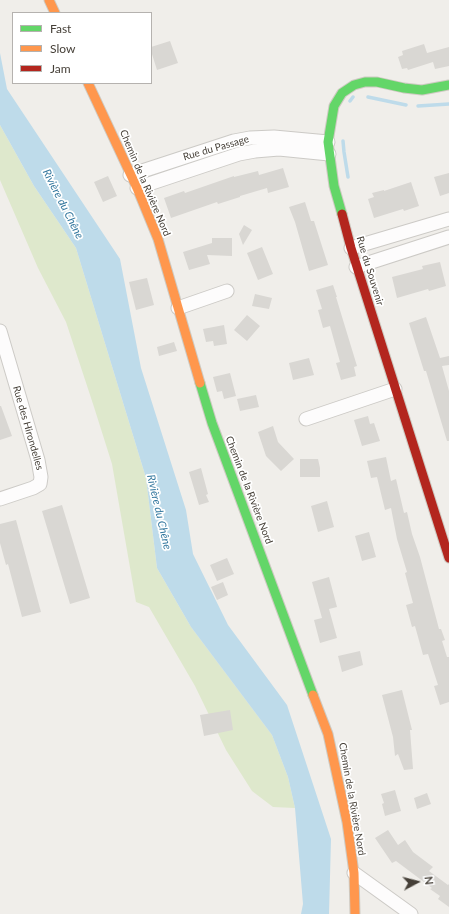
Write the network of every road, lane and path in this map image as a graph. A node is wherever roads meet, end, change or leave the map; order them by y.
1 (49, 0) edge
2 (55, 12) edge
3 (88, 84) edge
4 (449, 85) edge
5 (328, 148) junction
6 (130, 175) junction
7 (136, 188) junction
8 (449, 219) edge
9 (449, 237) edge
10 (351, 248) junction
11 (356, 267) junction
12 (227, 291) dead end
13 (178, 308) junction
14 (0, 332) edge
15 (395, 389) junction
16 (306, 419) dead end
17 (0, 499) edge
18 (449, 558) edge
19 (354, 873) junction
20 (355, 914) edge
21 (411, 914) edge

1 - 2 street
3 - 6 street, Chemin de la Rivière Nord
4 - 5 street, Rue du Souvenir
5 - 6 street, Rue du Passage
5 - 7 street, Rue du Passage
5 - 10 street, Rue du Souvenir
6 - 7 street, Chemin de la Rivière Nord
7 - 13 street, Chemin de la Rivière Nord
8 - 10 street
9 - 11 street
10 - 11 street, Rue du Souvenir
11 - 15 street, Rue du Souvenir
12 - 13 street
13 - 19 street, Chemin de la Rivière Nord
14 - 17 street, Rue des Hirondelles
15 - 16 street
15 - 18 street, Rue du Souvenir
19 - 20 street, Chemin de la Rivière Nord
19 - 21 street

